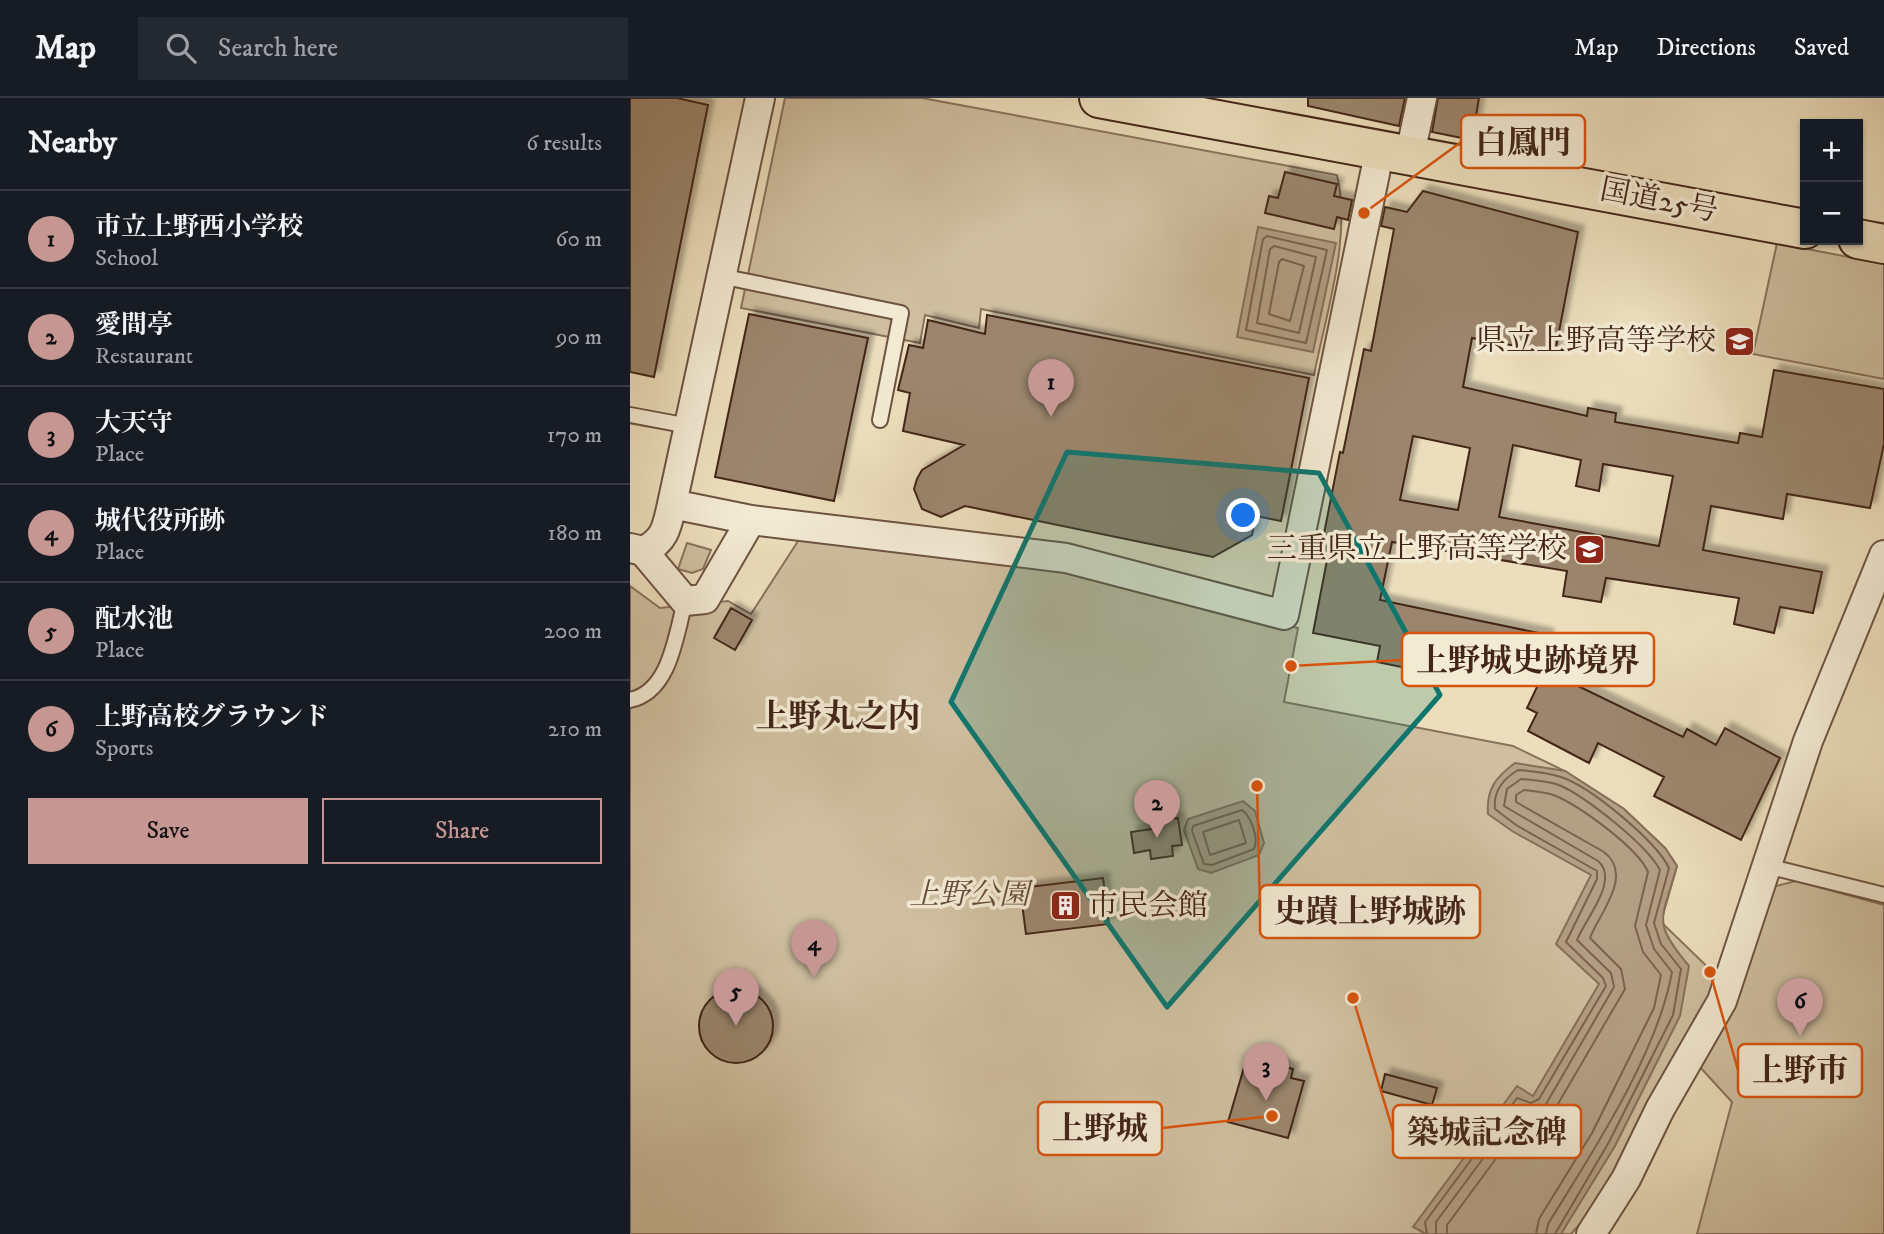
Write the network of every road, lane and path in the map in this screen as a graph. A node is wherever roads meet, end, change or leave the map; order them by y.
1 (760, 98) edge
2 (1099, 98) edge
3 (1422, 98) edge
4 (1395, 151) junction
5 (1800, 228) edge
6 (1863, 240) edge
7 (1884, 244) edge
8 (720, 276) junction
9 (630, 415) edge
10 (880, 420) dead end
11 (689, 426) junction
12 (672, 504) junction
13 (751, 520) junction
14 (636, 550) edge
15 (1884, 555) edge
16 (685, 601) junction
17 (630, 700) edge
18 (1767, 866) junction
19 (1884, 895) edge
20 (1591, 1234) edge

1 - 8 street
2 - 4 highway, 国道25号
3 - 4 street
4 - 5 highway, 国道25号
4 - 13 street
6 - 7 highway
8 - 10 lane
8 - 11 street
9 - 11 lane
11 - 12 street
12 - 13 street
12 - 14 street
13 - 16 street
14 - 16 street
15 - 18 street
16 - 17 lane
18 - 19 lane
18 - 20 street

